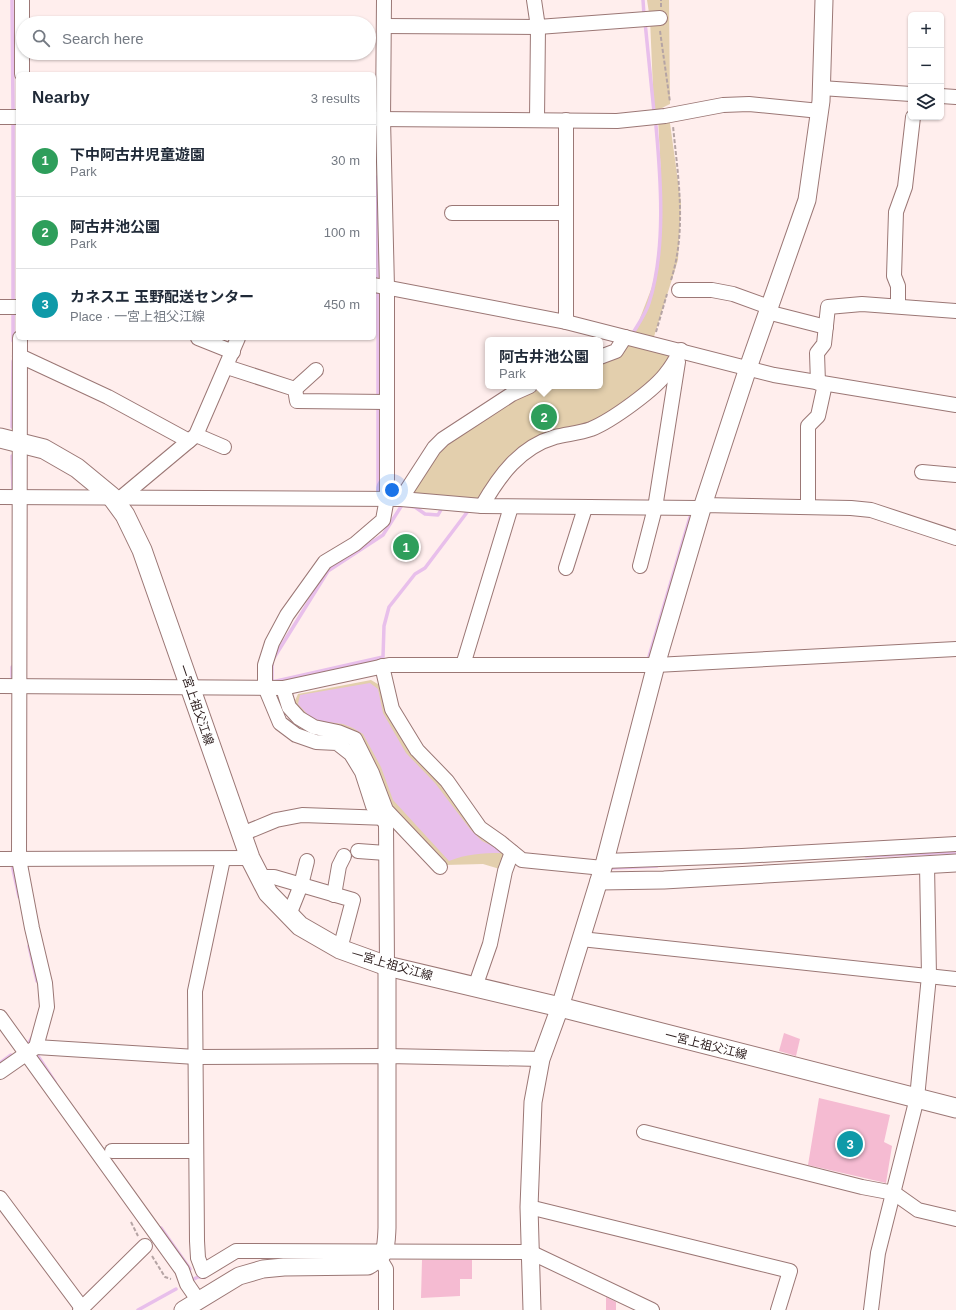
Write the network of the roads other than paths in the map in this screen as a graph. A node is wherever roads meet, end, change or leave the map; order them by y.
1 (22, 0) edge
2 (384, 0) edge
3 (534, 0) edge
4 (824, 0) edge
5 (22, 16) edge
6 (660, 18) road end
7 (384, 26) junction
8 (538, 27) junction
9 (22, 60) edge
10 (22, 72) edge
11 (821, 88) junction
12 (908, 94) edge
13 (944, 96) edge
14 (956, 97) edge
15 (820, 111) junction
16 (0, 117) edge
17 (16, 117) edge
18 (378, 119) edge
19 (537, 119) junction
20 (566, 120) junction
21 (913, 120) edge
22 (452, 213) dead end
23 (566, 213) junction
24 (380, 287) edge
25 (673, 287) road end
26 (898, 305) junction
27 (0, 307) edge
28 (16, 307) edge
29 (768, 310) junction
30 (956, 310) edge
31 (566, 322) junction
32 (826, 327) junction
33 (625, 337) junction
34 (20, 340) edge
35 (203, 340) edge
36 (237, 340) edge
37 (680, 350) junction
38 (233, 352) junction
39 (20, 356) junction
40 (603, 356) edge
41 (227, 367) junction
42 (748, 368) junction
43 (316, 370) dead end
44 (821, 384) junction
45 (295, 389) junction
46 (523, 389) edge
47 (386, 402) junction
48 (956, 405) edge
49 (0, 438) edge
50 (192, 438) junction
51 (21, 444) junction
52 (224, 447) dead end
53 (922, 472) dead end
54 (956, 475) edge
55 (117, 496) junction
56 (0, 497) edge
57 (20, 497) junction
58 (387, 498) junction
59 (402, 498) junction
60 (703, 505) junction
61 (482, 506) junction
62 (511, 506) junction
63 (808, 507) junction
64 (585, 508) junction
65 (655, 508) junction
66 (956, 538) edge
67 (640, 566) dead end
68 (566, 568) dead end
69 (956, 649) edge
70 (463, 665) junction
71 (656, 665) junction
72 (382, 666) junction
73 (0, 686) edge
74 (19, 686) junction
75 (265, 687) junction
76 (189, 688) junction
77 (283, 688) junction
78 (387, 818) junction
79 (242, 834) junction
80 (956, 844) edge
81 (358, 851) dead end
82 (512, 852) junction
83 (386, 853) junction
84 (344, 856) dead end
85 (250, 858) junction
86 (0, 859) edge
87 (19, 859) junction
88 (223, 859) junction
89 (307, 861) dead end
90 (956, 863) edge
91 (927, 865) junction
92 (440, 867) dead end
93 (602, 870) junction
94 (260, 877) junction
95 (301, 885) junction
96 (334, 895) junction
97 (289, 915) junction
98 (581, 939) junction
99 (340, 950) junction
100 (387, 966) junction
101 (929, 976) junction
102 (956, 979) edge
103 (475, 987) junction
104 (560, 1007) junction
105 (0, 1017) edge
106 (31, 1050) junction
107 (387, 1056) junction
108 (196, 1058) junction
109 (541, 1059) junction
110 (0, 1072) edge
111 (917, 1098) junction
112 (956, 1108) edge
113 (644, 1132) dead end
114 (112, 1151) dead end
115 (196, 1151) junction
116 (894, 1193) junction
117 (0, 1198) edge
118 (529, 1207) junction
119 (956, 1219) edge
120 (145, 1246) dead end
121 (530, 1252) junction
122 (382, 1255) junction
123 (198, 1300) junction
124 (81, 1309) edge
125 (183, 1310) edge
126 (386, 1310) edge
127 (532, 1310) edge
128 (652, 1310) edge
129 (778, 1310) edge
130 (871, 1310) edge

1 - 5 street
2 - 7 street
3 - 8 street
4 - 11 street
6 - 8 street
7 - 8 street
7 - 18 street
8 - 19 street
9 - 10 street
11 - 12 street
11 - 15 street
13 - 14 street
15 - 20 street
15 - 29 street
16 - 17 street
18 - 19 street
18 - 24 street
19 - 20 street
20 - 23 street
21 - 26 street
22 - 23 street
23 - 31 street
24 - 31 street
24 - 47 street
25 - 29 street
26 - 30 street
26 - 32 street
27 - 28 street
29 - 32 street
29 - 42 street
31 - 33 street
32 - 44 street
33 - 37 street
33 - 40 street
34 - 39 street
35 - 38 street
36 - 38 street
37 - 42 street
37 - 61 street
37 - 65 street
38 - 41 street
39 - 50 street
39 - 51 street
41 - 45 street
41 - 50 street
42 - 44 street
42 - 60 street
43 - 45 street
44 - 48 street
44 - 63 street
45 - 47 street
46 - 59 street
47 - 58 street
49 - 51 main road, 一宮上祖父江線
50 - 52 street
50 - 55 street
51 - 55 main road, 一宮上祖父江線
51 - 57 street
53 - 54 street
55 - 57 street
55 - 58 street
55 - 76 main road, 一宮上祖父江線
56 - 57 street
57 - 74 street
58 - 59 street
58 - 75 street
59 - 61 street
60 - 63 street
60 - 65 street
60 - 71 street
61 - 62 street
62 - 64 street
62 - 70 street
63 - 66 street
64 - 65 street
64 - 68 street
65 - 67 street
69 - 71 street
70 - 71 street
70 - 72 street
71 - 93 street
72 - 77 street
72 - 82 street
73 - 74 street
74 - 76 street
74 - 87 street
75 - 76 street
75 - 77 street
75 - 78 street
76 - 79 main road, 一宮上祖父江線
77 - 78 street
78 - 79 street
78 - 83 street
78 - 92 street
79 - 85 main road, 一宮上祖父江線
80 - 93 street
81 - 83 street
82 - 93 street
82 - 103 street
83 - 100 street
84 - 96 street
85 - 88 street
85 - 94 main road, 一宮上祖父江線
86 - 87 street
87 - 88 street
87 - 106 street
88 - 108 street
89 - 95 street
90 - 91 street
91 - 93 street
91 - 101 street
93 - 98 street
94 - 95 street
94 - 97 main road, 一宮上祖父江線
95 - 96 street
95 - 97 street
96 - 99 street
97 - 99 main road, 一宮上祖父江線
98 - 101 street
98 - 104 street
99 - 100 main road, 一宮上祖父江線
100 - 103 main road, 一宮上祖父江線
100 - 107 street
101 - 102 street
101 - 111 street
103 - 104 main road, 一宮上祖父江線
104 - 109 street
104 - 111 main road, 一宮上祖父江線
105 - 106 street
106 - 108 street
106 - 110 street
106 - 123 street
107 - 108 street
107 - 109 street
107 - 122 street
108 - 115 street
109 - 118 street
111 - 112 main road, 一宮上祖父江線
111 - 116 street
113 - 116 street
114 - 115 street
115 - 122 street
116 - 119 street
116 - 130 street
117 - 124 street
118 - 121 street
118 - 129 street
120 - 124 street
121 - 122 street
121 - 127 street
121 - 128 street
122 - 123 street
122 - 126 street
123 - 125 street

